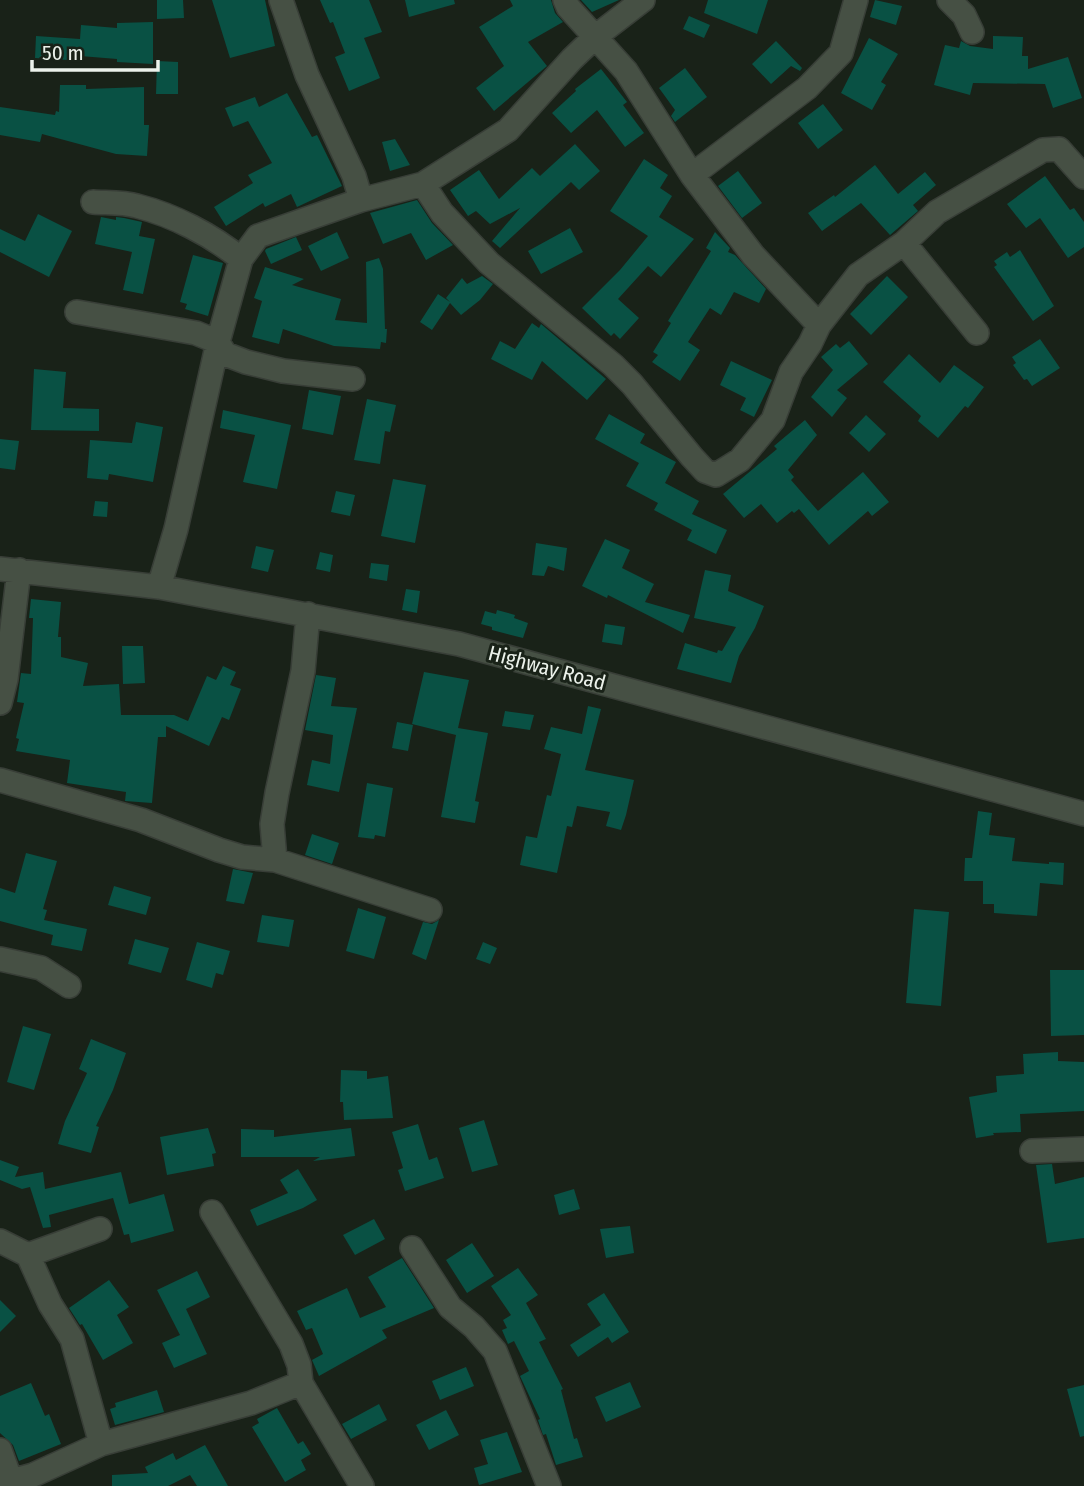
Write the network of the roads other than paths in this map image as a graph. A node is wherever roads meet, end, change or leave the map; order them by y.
1 (281, 0) edge
2 (565, 0) edge
3 (642, 0) edge
4 (856, 0) edge
5 (949, 0) edge
6 (972, 32) dead end
7 (595, 37) junction
8 (692, 175) junction
9 (1084, 177) edge
10 (423, 184) junction
11 (361, 200) junction
12 (93, 202) dead end
13 (904, 243) junction
14 (241, 259) junction
15 (77, 313) dead end
16 (819, 325) junction
17 (977, 333) dead end
18 (218, 342) junction
19 (353, 379) dead end
20 (9, 570) edge
21 (159, 587) junction
22 (308, 614) junction
23 (0, 703) edge
24 (0, 780) edge
25 (1084, 814) edge
26 (275, 860) junction
27 (430, 910) dead end
28 (0, 959) edge
29 (69, 986) dead end
30 (1084, 1149) edge
31 (1032, 1151) dead end
32 (212, 1212) dead end
33 (100, 1229) dead end
34 (0, 1241) edge
35 (412, 1248) dead end
36 (28, 1255) junction
37 (301, 1383) junction
38 (101, 1444) junction
39 (0, 1450) edge
40 (6, 1484) edge
41 (362, 1486) edge
42 (549, 1486) edge

1 - 11 street
2 - 7 street
3 - 7 street
4 - 8 street
5 - 6 street
7 - 8 street
7 - 10 street
8 - 16 street
9 - 13 street
10 - 11 street
10 - 16 street
11 - 14 street
12 - 14 street
13 - 16 street
13 - 17 street
14 - 18 street
15 - 18 street
18 - 19 street
18 - 21 street
20 - 21 street, Highway Road
20 - 23 street
21 - 22 street, Highway Road
22 - 25 street, Highway Road
22 - 26 street
24 - 26 street
26 - 27 street
28 - 29 street
30 - 31 street
32 - 37 street
33 - 36 street
34 - 36 street
35 - 42 street
36 - 38 street
37 - 38 street
37 - 41 street
38 - 40 street
39 - 40 street

